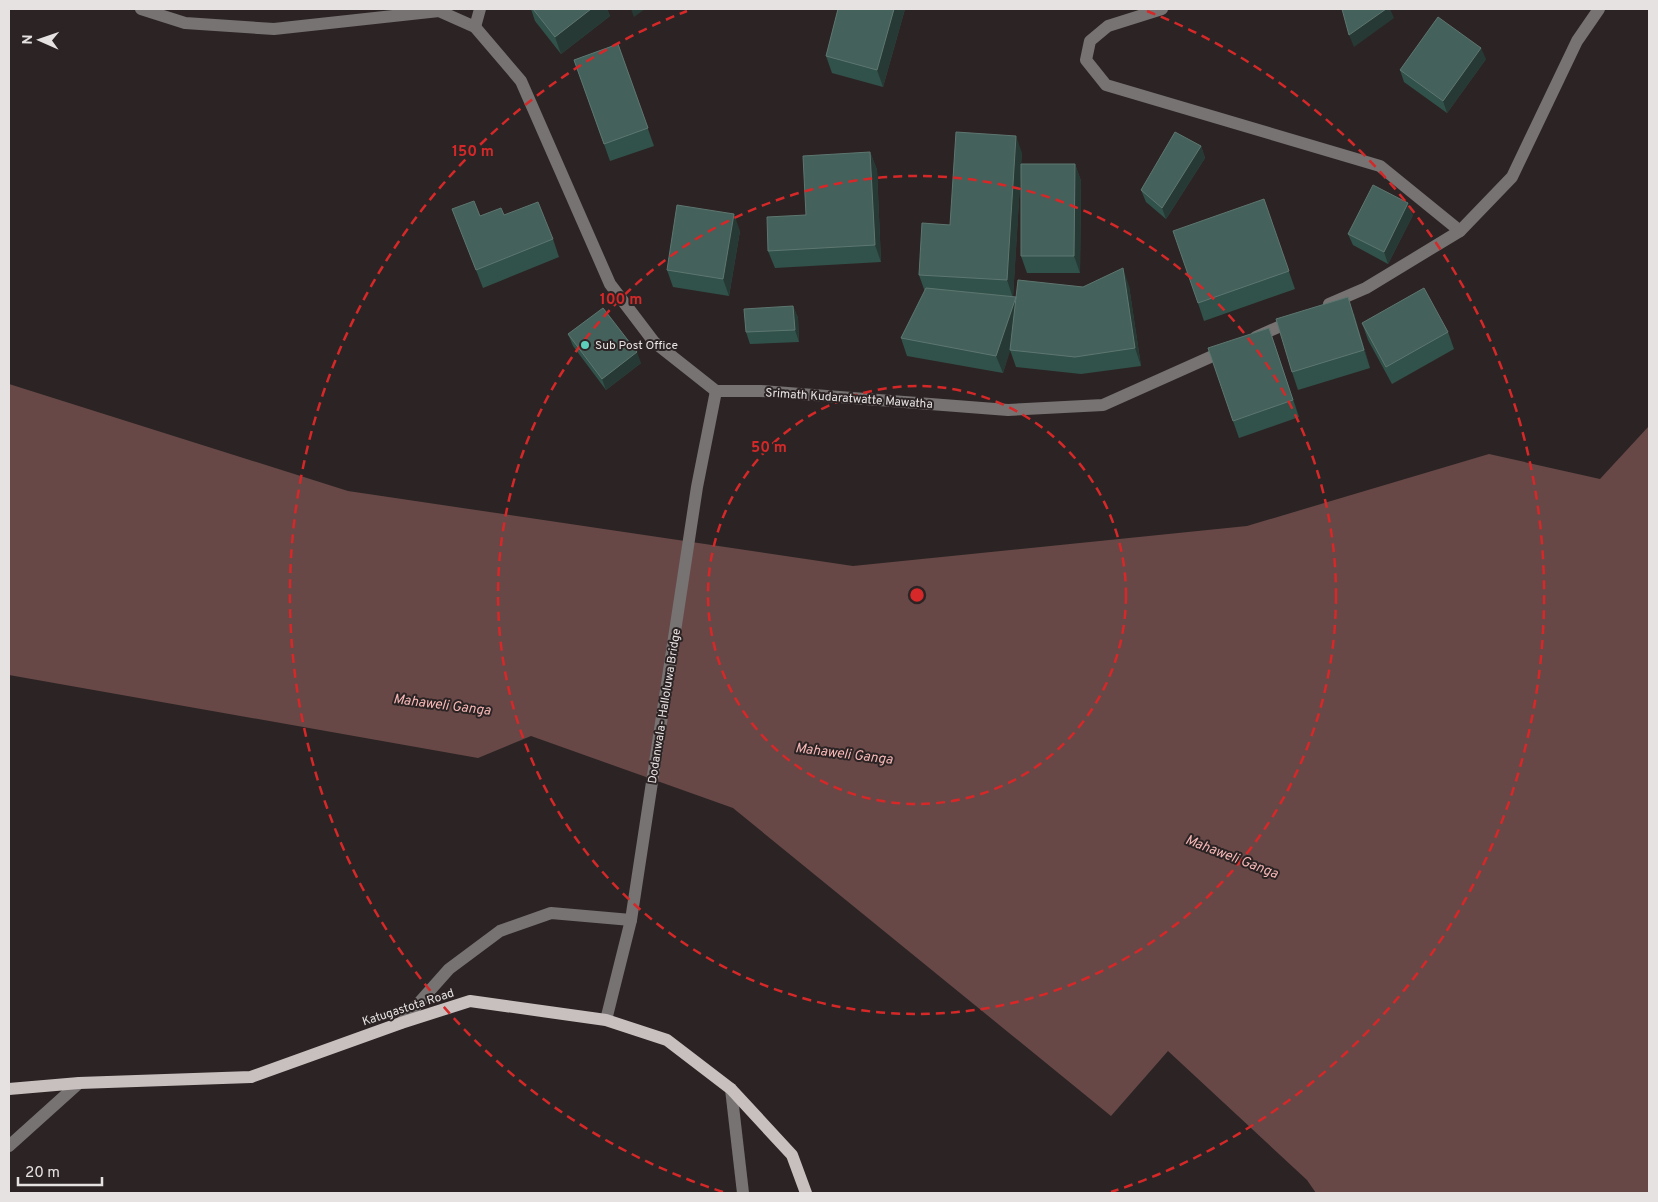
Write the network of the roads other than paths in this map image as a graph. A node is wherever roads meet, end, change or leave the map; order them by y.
1 (141, 9) edge
2 (480, 9) edge
3 (1162, 9) edge
4 (1599, 9) edge
5 (475, 27) junction
6 (1460, 231) junction
7 (1321, 308) edge
8 (1302, 316) edge
9 (716, 391) junction
10 (631, 920) junction
11 (606, 1020) junction
12 (401, 1022) junction
13 (79, 1084) junction
14 (9, 1089) edge
15 (731, 1089) junction
16 (9, 1146) edge
17 (743, 1193) edge
18 (806, 1193) edge

1 - 5 street
2 - 5 street
3 - 6 street
4 - 6 street
5 - 9 street
6 - 7 street
8 - 9 street, Srimath Kudaratwatte Mawatha
9 - 10 street, Dodanwala- Halloluwa Bridge
10 - 11 street, Dodanwala- Halloluwa Bridge
10 - 12 street
11 - 12 main road, Katugastota Road
11 - 15 main road, Katugastota Road
12 - 13 main road, Katugastota Road
13 - 14 main road, Katugastota Road
13 - 16 street
15 - 17 street
15 - 18 main road, Katugastota Road

